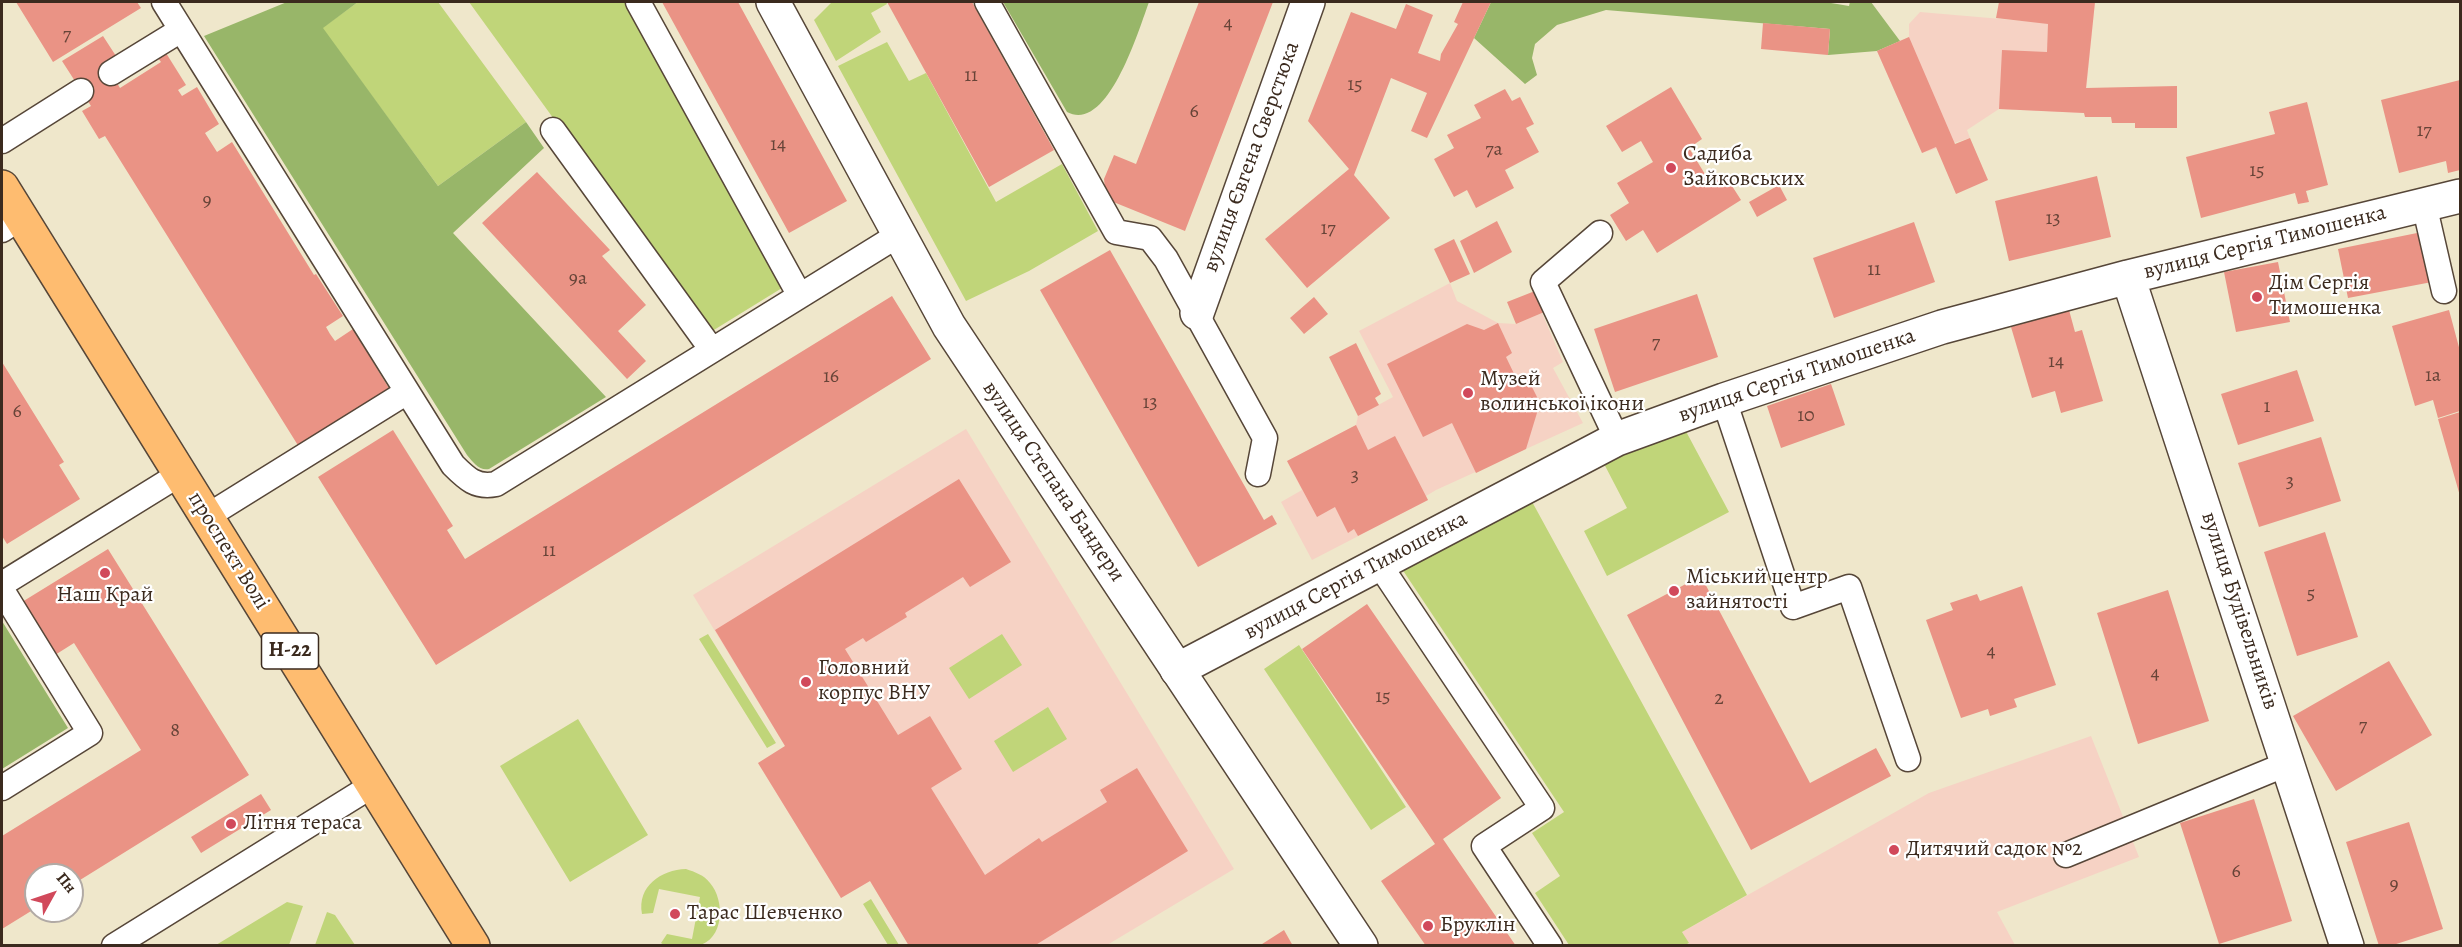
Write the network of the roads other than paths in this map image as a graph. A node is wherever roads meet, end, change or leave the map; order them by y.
1 (164, 2) edge
2 (638, 2) edge
3 (773, 2) edge
4 (987, 2) edge
5 (1308, 2) edge
6 (181, 30) junction
7 (111, 73) dead end
8 (81, 91) dead end
9 (553, 130) dead end
10 (2, 141) edge
11 (2, 187) edge
12 (2460, 196) edge
13 (2424, 204) junction
14 (11, 224) edge
15 (1600, 233) dead end
16 (900, 234) junction
17 (2128, 277) junction
18 (2444, 291) dead end
19 (800, 296) junction
20 (1197, 313) junction
21 (712, 350) junction
22 (407, 392) junction
23 (1724, 400) junction
24 (1617, 439) junction
25 (180, 474) junction
26 (1258, 474) dead end
27 (206, 517) junction
28 (1379, 564) junction
29 (2, 584) edge
30 (2, 590) edge
31 (1178, 670) junction
32 (1908, 759) dead end
33 (2289, 763) junction
34 (373, 785) junction
35 (2, 788) edge
36 (2066, 855) dead end
37 (114, 945) edge
38 (473, 945) edge
39 (1361, 945) edge
40 (1550, 945) edge
41 (2347, 945) edge

1 - 6 lane
2 - 19 lane
3 - 16 street, вулиця Степана Бандери
4 - 20 lane
5 - 20 street, вулиця Євгена Сверстюка
6 - 7 lane
6 - 22 lane
8 - 10 lane
9 - 21 lane
11 - 14 main road, проспект Волі / Н-22
12 - 13 street, вулиця Сергія Тимошенка
13 - 17 street, вулиця Сергія Тимошенка
13 - 18 lane
14 - 25 main road, проспект Волі / Н-22
15 - 24 lane
16 - 19 lane
16 - 31 street, вулиця Степана Бандери
17 - 23 street, вулиця Сергія Тимошенка
17 - 33 street, вулиця Будівельників
19 - 21 lane
20 - 26 lane
21 - 22 lane
22 - 27 lane
23 - 24 street, вулиця Сергія Тимошенка
23 - 32 lane
24 - 28 street, вулиця Сергія Тимошенка
25 - 27 main road, проспект Волі / Н-22
25 - 29 lane
27 - 34 main road, проспект Волі / Н-22
28 - 31 street, вулиця Сергія Тимошенка
28 - 40 lane
30 - 35 lane
31 - 39 street, вулиця Степана Бандери
33 - 36 lane
33 - 41 street, вулиця Будівельників
34 - 37 lane
34 - 38 main road, проспект Волі / Н-22

